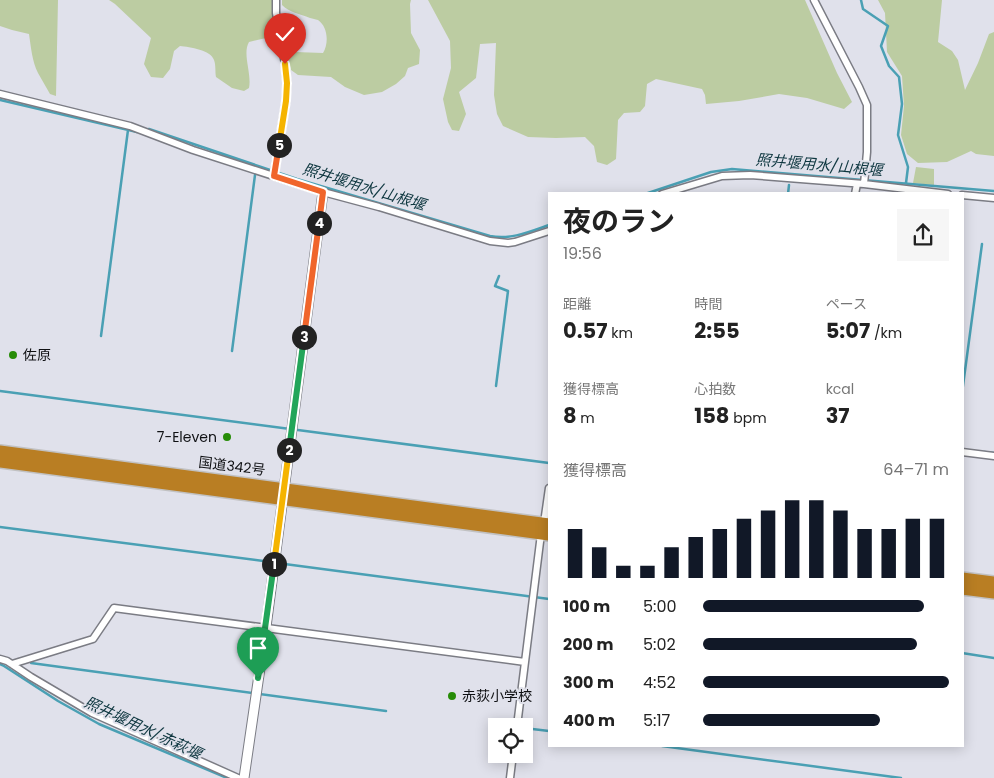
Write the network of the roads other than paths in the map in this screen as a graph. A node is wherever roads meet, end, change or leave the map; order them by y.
1 (276, 0) edge
2 (814, 0) edge
3 (0, 94) edge
4 (274, 176) junction
5 (860, 184) junction
6 (323, 192) junction
7 (669, 192) edge
8 (856, 192) edge
9 (930, 192) edge
10 (964, 195) edge
11 (994, 198) edge
12 (548, 231) edge
13 (0, 451) edge
14 (964, 452) edge
15 (994, 456) edge
16 (0, 462) edge
17 (283, 494) junction
18 (548, 502) edge
19 (546, 529) edge
20 (964, 578) edge
21 (994, 582) edge
22 (964, 589) edge
23 (994, 593) edge
24 (266, 627) junction
25 (0, 659) edge
26 (525, 662) junction
27 (12, 664) junction
28 (517, 718) edge
29 (512, 763) edge
30 (238, 778) edge
31 (244, 778) edge
32 (510, 778) edge

1 - 4 street
2 - 5 street
3 - 4 street
4 - 6 street
5 - 7 street
5 - 8 street
5 - 9 street
6 - 12 street
6 - 17 street
10 - 11 street
13 - 17 highway, 国道342号
14 - 15 street
16 - 17 highway, 国道342号
17 - 19 highway, 国道342号
17 - 24 street
18 - 19 street
19 - 26 street
20 - 21 highway
22 - 23 highway
24 - 26 street
24 - 27 street
24 - 31 street
25 - 27 street
26 - 28 street
27 - 30 street
29 - 32 street

